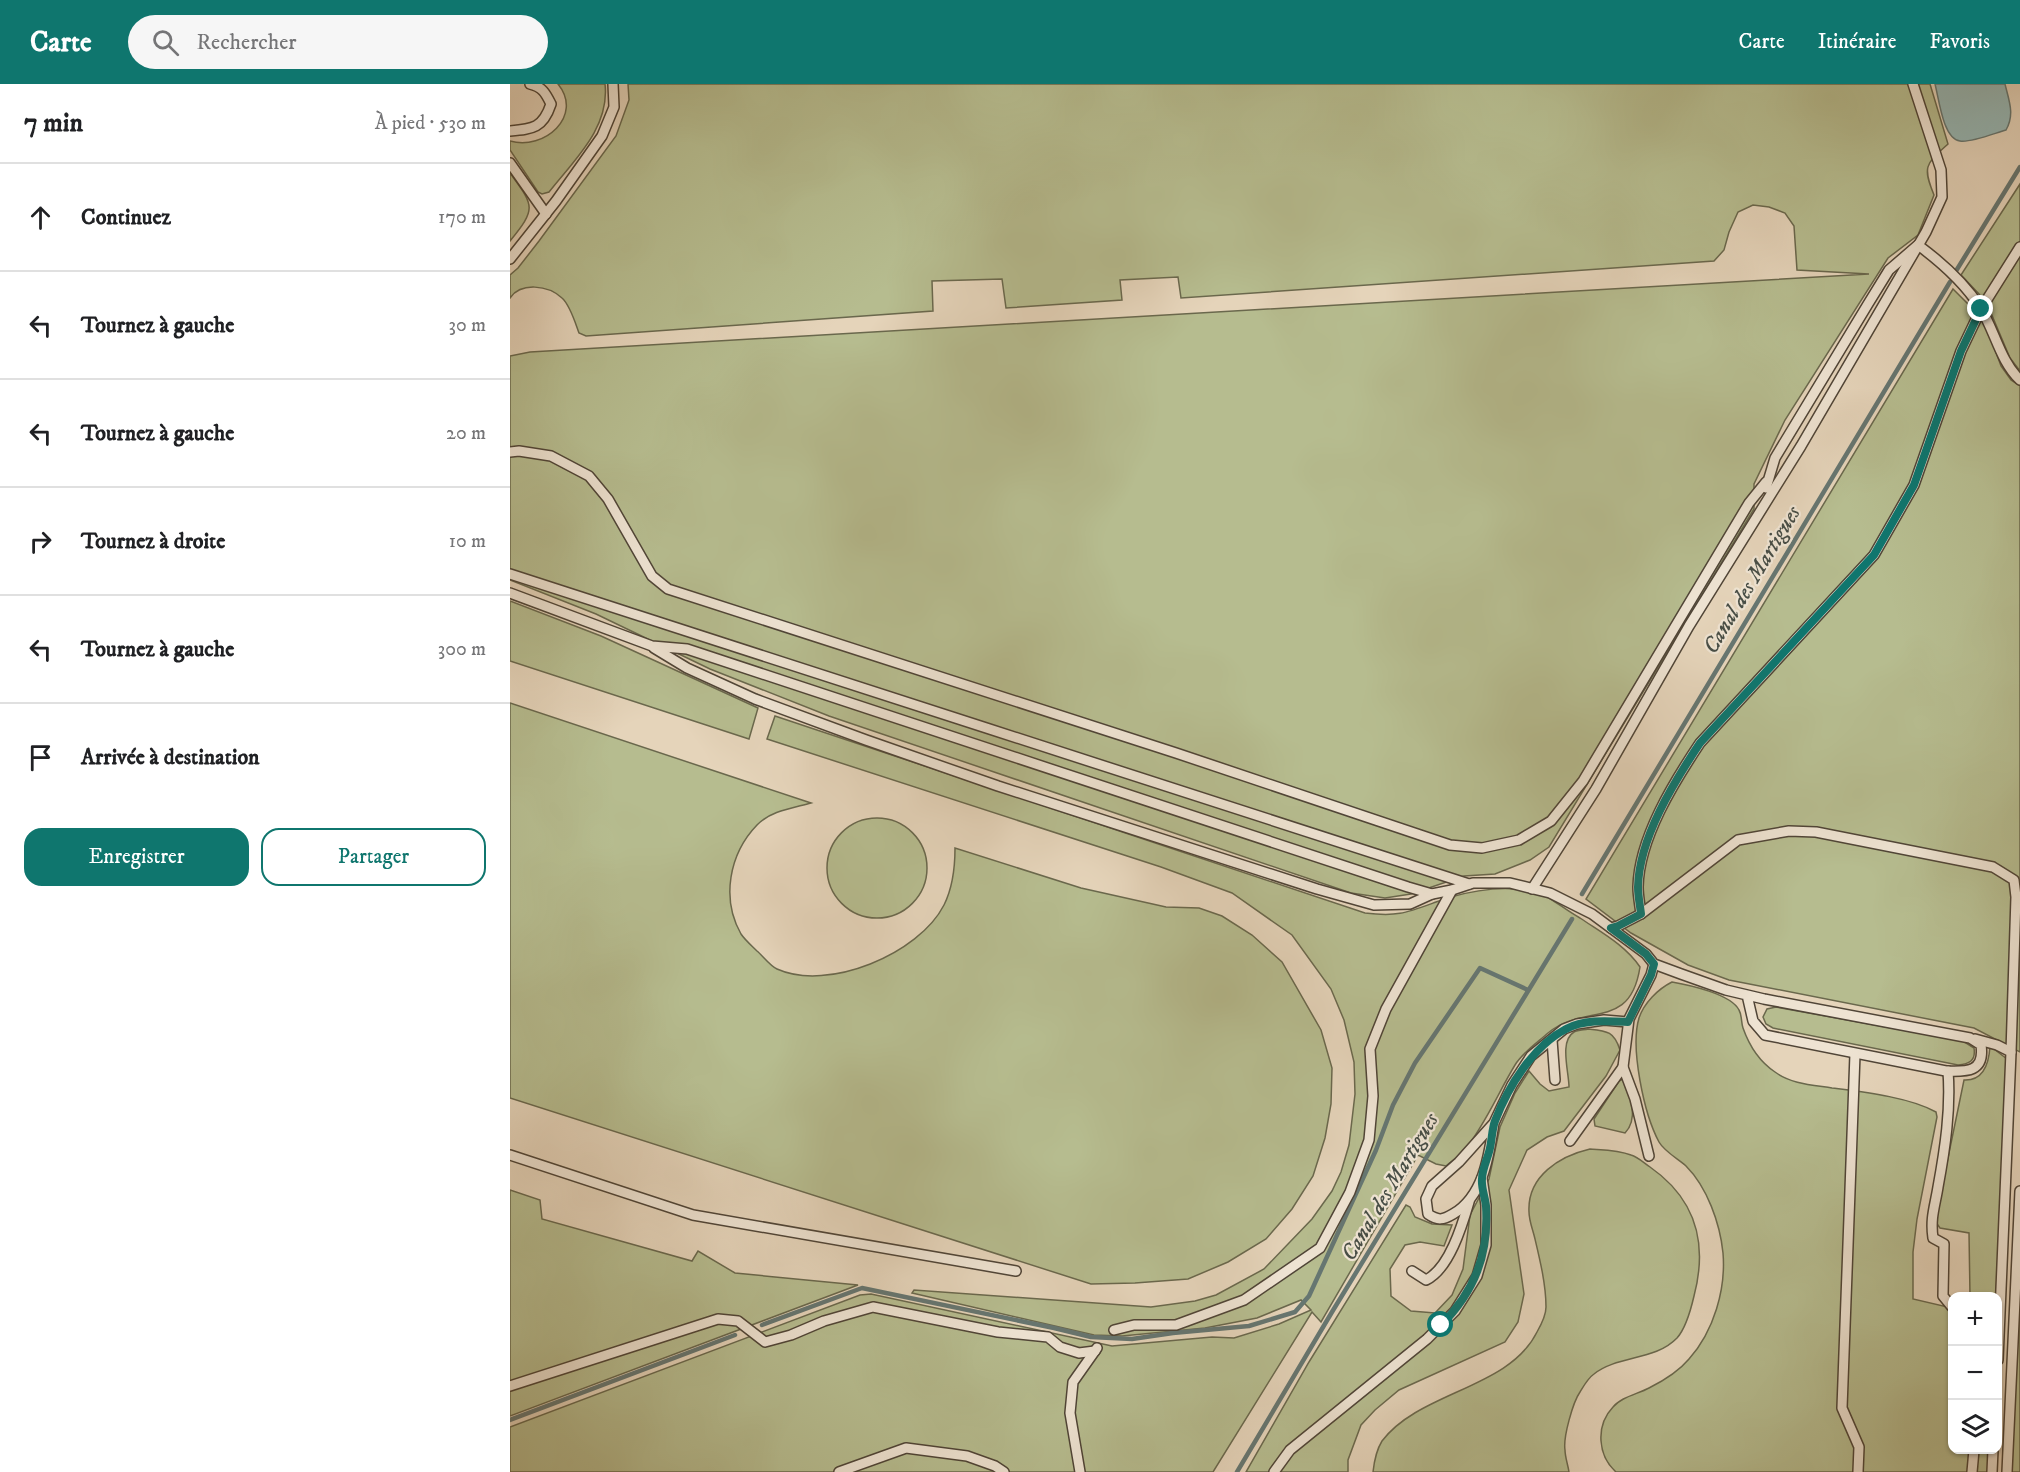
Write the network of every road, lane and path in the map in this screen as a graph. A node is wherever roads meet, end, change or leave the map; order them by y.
1 (530, 84) edge
2 (613, 84) edge
3 (1913, 84) edge
4 (510, 130) edge
5 (510, 163) edge
6 (546, 214) junction
7 (1918, 245) junction
8 (2020, 247) edge
9 (510, 259) edge
10 (1981, 309) junction
11 (2020, 380) edge
12 (510, 452) edge
13 (1766, 482) junction
14 (1766, 503) junction
15 (510, 574) edge
16 (510, 593) edge
17 (652, 646) junction
18 (1469, 884) junction
19 (1532, 889) junction
20 (1452, 890) junction
21 (1432, 894) junction
22 (1641, 914) junction
23 (1611, 928) junction
24 (1654, 964) junction
25 (1747, 995) junction
26 (1628, 1022) junction
27 (1970, 1038) junction
28 (1552, 1040) junction
29 (2011, 1052) junction
30 (1855, 1054) junction
31 (1623, 1067) junction
32 (1948, 1071) junction
33 (1555, 1080) dead end
34 (1494, 1123) junction
35 (1570, 1141) dead end
36 (510, 1155) edge
37 (1649, 1156) dead end
38 (1482, 1178) junction
39 (2020, 1191) edge
40 (1469, 1200) junction
41 (1016, 1271) dead end
42 (1412, 1271) dead end
43 (1948, 1302) edge
44 (1114, 1330) dead end
45 (1999, 1346) edge
46 (510, 1386) edge
47 (1974, 1454) edge
48 (1993, 1454) edge
49 (839, 1472) edge
50 (1004, 1472) edge
51 (1080, 1472) edge
52 (1274, 1472) edge
53 (1858, 1472) edge
54 (1972, 1472) edge
55 (1992, 1472) edge
56 (2007, 1472) edge

1 - 4 lane
2 - 6 lane
3 - 7 lane
5 - 6 lane
6 - 9 lane
7 - 10 lane
7 - 13 lane
7 - 14 lane
8 - 10 lane
10 - 11 lane
10 - 22 lane
12 - 13 lane
13 - 14 lane
14 - 19 lane
15 - 18 lane
16 - 17 lane
17 - 21 lane
17 - 21 lane
18 - 19 lane
18 - 20 lane
19 - 23 lane
20 - 21 lane
20 - 44 lane
22 - 23 lane
22 - 29 lane
23 - 24 lane
24 - 25 lane
24 - 26 lane
25 - 27 lane
25 - 30 lane
26 - 28 lane
26 - 31 lane
27 - 29 lane
27 - 32 lane
28 - 33 lane
28 - 34 lane
29 - 45 lane
30 - 32 lane
30 - 53 lane
31 - 35 lane
31 - 37 lane
32 - 43 lane
34 - 38 lane
34 - 40 lane
36 - 41 lane
38 - 40 lane
38 - 52 lane
39 - 56 lane
40 - 42 lane
46 - 51 lane
47 - 54 lane
48 - 55 lane
49 - 50 lane

